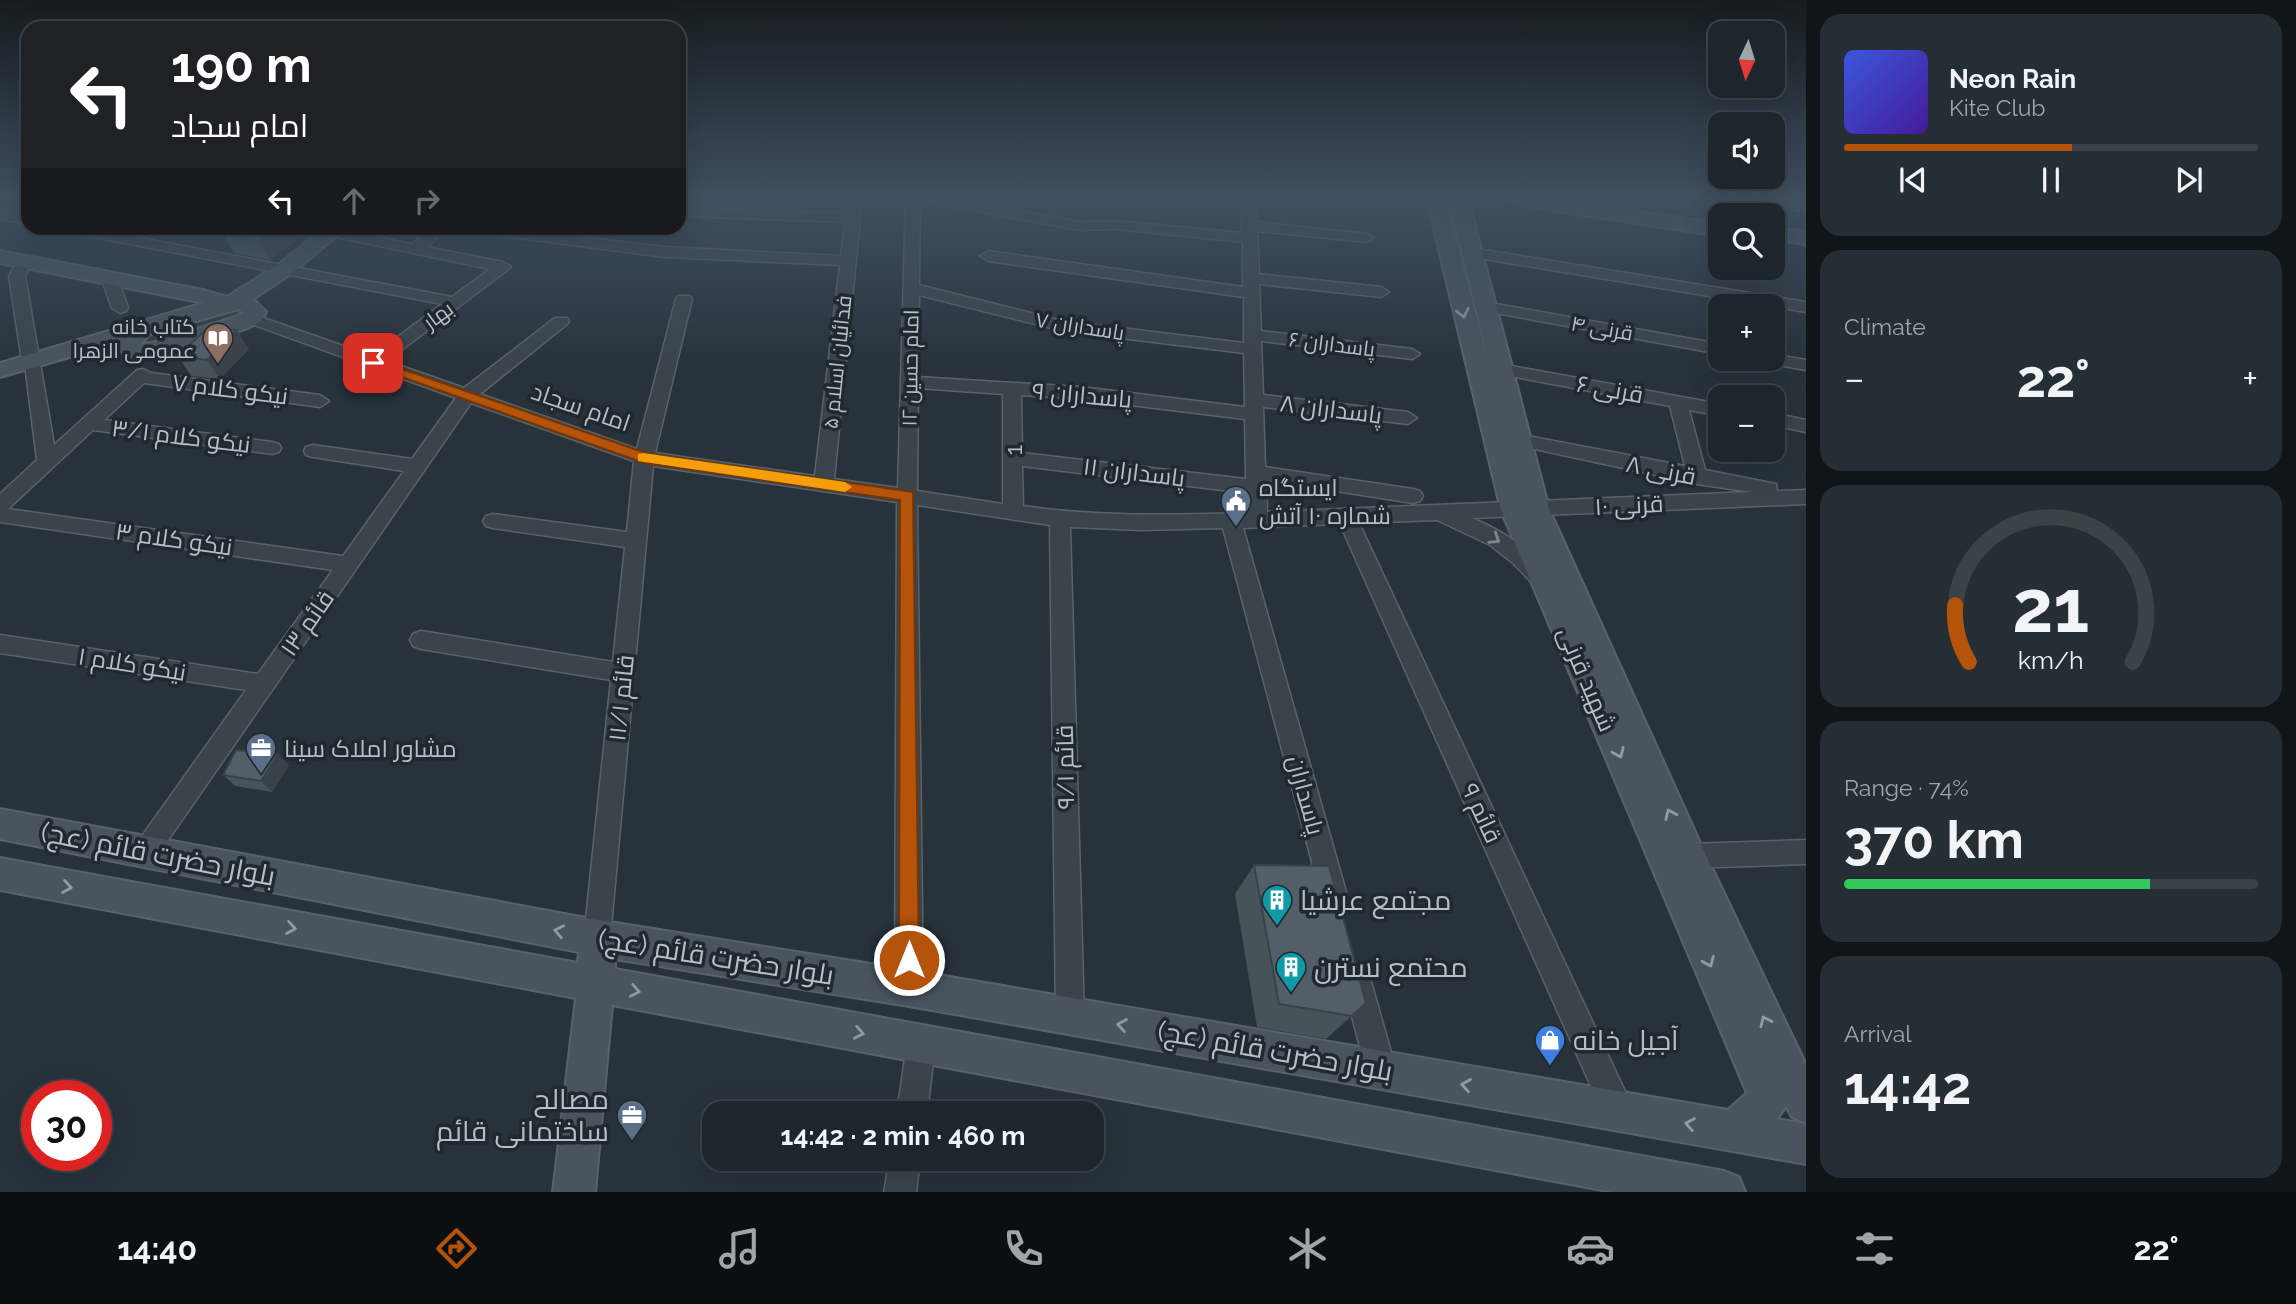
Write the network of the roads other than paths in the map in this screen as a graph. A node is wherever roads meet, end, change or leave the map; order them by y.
1 (209, 255) edge
2 (303, 255) edge
3 (443, 255) edge
4 (718, 255) edge
5 (849, 255) edge
6 (912, 255) edge
7 (1250, 255) edge
8 (1452, 255) edge
9 (1471, 255) edge
10 (1481, 255) edge
11 (988, 256) dead end
12 (0, 257) edge
13 (848, 261) junction
14 (23, 263) junction
15 (285, 269) junction
16 (110, 280) junction
17 (1251, 286) junction
18 (911, 288) junction
19 (1381, 292) dead end
20 (173, 293) junction
21 (684, 299) dead end
22 (454, 302) junction
23 (229, 303) junction
24 (1485, 307) junction
25 (1806, 307) edge
26 (120, 308) dead end
27 (252, 315) junction
28 (561, 321) dead end
29 (197, 337) junction
30 (143, 338) junction
31 (1252, 342) junction
32 (1708, 347) edge
33 (1412, 354) dead end
34 (1785, 361) edge
35 (31, 363) junction
36 (373, 363) junction
37 (1806, 365) edge
38 (0, 369) edge
39 (1500, 369) junction
40 (0, 376) edge
41 (141, 376) junction
42 (909, 382) junction
43 (1012, 389) junction
44 (467, 395) junction
45 (320, 401) dead end
46 (1678, 402) junction
47 (1254, 407) junction
48 (1708, 408) edge
49 (1408, 418) dead end
50 (1785, 422) edge
51 (90, 424) junction
52 (1806, 426) edge
53 (1517, 440) junction
54 (272, 448) dead end
55 (313, 451) dead end
56 (644, 458) junction
57 (1013, 458) junction
58 (47, 462) junction
59 (416, 466) junction
60 (1697, 477) junction
61 (1256, 480) junction
62 (824, 484) junction
63 (907, 496) junction
64 (1413, 496) dead end
65 (1806, 496) edge
66 (0, 505) edge
67 (1525, 510) junction
68 (1013, 511) junction
69 (1433, 512) junction
70 (0, 514) edge
71 (1346, 515) junction
72 (1060, 519) junction
73 (1231, 520) junction
74 (1257, 520) junction
75 (493, 521) dead end
76 (636, 541) junction
77 (348, 564) junction
78 (1546, 585) junction
79 (421, 640) dead end
80 (0, 644) edge
81 (623, 673) junction
82 (265, 684) junction
83 (0, 824) edge
84 (146, 851) junction
85 (1806, 852) edge
86 (1689, 856) junction
87 (0, 874) edge
88 (1337, 909) edge
89 (597, 938) junction
90 (1348, 949) edge
91 (597, 984) junction
92 (909, 988) junction
93 (1070, 1016) junction
94 (921, 1045) junction
95 (1381, 1070) junction
96 (1795, 1090) edge
97 (914, 1101) edge
98 (1618, 1111) junction
99 (1734, 1132) junction
100 (1806, 1144) edge
101 (903, 1171) edge
102 (575, 1192) edge
103 (900, 1192) edge
104 (1724, 1192) edge

1 - 15 street
2 - 15 main road
3 - 22 street, بهار
4 - 13 street
5 - 13 street, فدائیان اسلام ۵
6 - 18 street, امام حسین ۱۲
7 - 17 street
8 -> 67 main road, شهید قرنی
9 - 24 main road, شهید قرنی
10 - 25 street
11 - 17 street
12 - 14 main road
13 - 62 street, فدائیان اسلام ۵
14 - 16 main road
14 - 35 street
15 - 22 street
15 - 23 main road
15 - 27 main road
16 - 20 main road
16 - 26 street
17 - 19 street
17 - 31 street
18 - 31 street, پاسداران ۷
18 - 42 street, امام حسین ۱۲
20 - 23 main road
20 - 30 main road
21 - 56 street, قائم ۱۱/۱
22 - 36 street, بهار
23 - 27 main road
23 - 30 main road
24 - 32 street, قرنی ۴
24 - 39 main road, شهید قرنی
27 - 29 main road
27 - 36 street, امام سجاد
28 - 44 street, قائم ۱۳
29 - 30 main road
29 - 41 main road
30 - 35 main road
30 - 41 main road
31 - 33 street, پاسداران ۶
31 - 47 street
34 - 37 street
35 - 38 main road
35 - 40 main road
35 - 58 street
36 - 44 street, امام سجاد
39 - 46 street, قرنی ۶
39 - 53 main road, شهید قرنی
41 - 45 street, نیکو کلام ٧
41 - 51 street
42 - 43 street, پاسداران ۹
42 - 63 street, امام حسین ۱۲
43 - 47 street, پاسداران ۹
43 - 57 street, 1
44 - 56 street, امام سجاد
44 - 59 street, قائم ۱۳
46 - 48 street, قرنی ۶
46 - 60 street
47 - 49 street, پاسداران ۸
47 - 61 street
50 - 52 street
51 - 54 street, نیکو کلام ۳/۱
51 - 58 street
53 - 60 street, قرنی ۸
53 - 67 main road, شهید قرنی
55 - 59 street
56 - 62 street, امام سجاد
56 - 76 street, قائم ۱۱/۱
57 - 61 street, پاسداران ۱۱
57 - 68 street, 1
58 - 66 street
59 - 77 street, قائم ۱۳
60 - 65 street, قرنی ۸
61 - 64 street, پاسداران ۱۱
61 - 74 street
62 - 63 street, امام سجاد
63 - 68 street, امام سجاد
63 - 92 street, امام حسین ۱۲
65 - 67 street, قرنی ۱۰
67 - 69 street, قرنی ۱۰
67 - 78 main road, شهید قرنی
86 -> 67 main road, شهید قرنی
68 - 72 street, امام سجاد
69 - 71 street, قرنی ۱۰
69 -> 78 street
70 - 77 street, نیکو کلام ۳
71 - 74 street, قرنی ۱۰
71 - 98 street, قائم ۹
72 - 73 street, امام سجاد
72 - 93 street, قائم ۹/۱
73 - 74 street, قرنی ۱۰
73 - 88 street, پاسداران
75 - 76 street
76 - 81 street, قائم ۱۱/۱
77 - 82 street, قائم ۱۳
78 -> 96 main road, شهید قرنی
79 - 81 street
80 - 82 street, نیکو کلام ۱
81 - 89 street, قائم ۱۱/۱
82 - 84 street, قائم ۱۳
83 - 84 main road, بلوار حضرت قائم (عج)
89 -> 84 main road, بلوار حضرت قائم (عج)
85 - 86 street
96 -> 86 main road, شهید قرنی
87 -> 91 main road, بلوار حضرت قائم (عج)
89 - 91 main road
89 - 92 main road, بلوار حضرت قائم (عج)
90 - 95 street
91 -> 94 main road, بلوار حضرت قائم (عج)
91 - 102 main road
92 - 93 main road, بلوار حضرت قائم (عج)
95 -> 93 main road, بلوار حضرت قائم (عج)
94 - 97 street
94 - 104 main road, بلوار حضرت قائم (عج)
98 -> 95 main road, بلوار حضرت قائم (عج)
96 - 99 main road
99 -> 98 main road, بلوار حضرت قائم (عج)
99 - 100 main road, بلوار حضرت قائم (عج)
101 - 103 street

